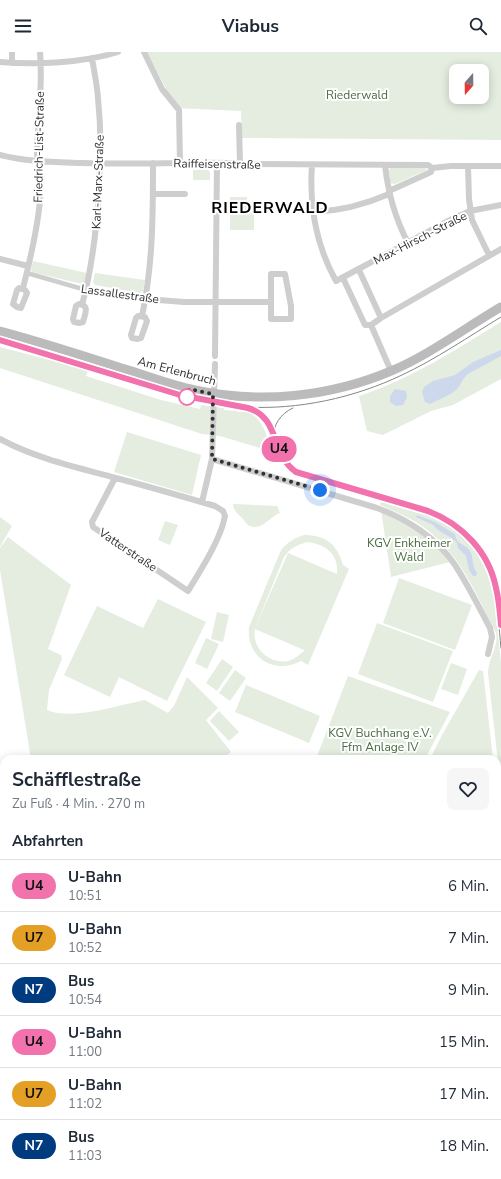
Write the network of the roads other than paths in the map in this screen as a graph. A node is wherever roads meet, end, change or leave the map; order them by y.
1 (12, 52) edge
2 (40, 52) edge
3 (118, 52) edge
4 (144, 52) edge
5 (92, 58) junction
6 (0, 62) edge
7 (41, 62) junction
8 (12, 63) junction
9 (239, 125) dead end
10 (0, 155) edge
11 (39, 162) junction
12 (153, 163) junction
13 (180, 163) junction
14 (217, 163) junction
15 (100, 164) junction
16 (240, 164) junction
17 (312, 165) junction
18 (385, 165) junction
19 (468, 166) junction
20 (501, 166) edge
21 (432, 168) junction
22 (389, 193) junction
23 (153, 194) junction
24 (185, 194) dead end
25 (501, 205) edge
26 (313, 212) junction
27 (470, 212) junction
28 (408, 243) junction
29 (501, 248) edge
30 (489, 255) junction
31 (2, 260) edge
32 (28, 266) junction
33 (359, 270) junction
34 (26, 273) junction
35 (343, 278) junction
36 (23, 288) dead end
37 (86, 290) junction
38 (146, 299) junction
39 (216, 302) junction
40 (271, 302) junction
41 (82, 305) dead end
42 (501, 307) edge
43 (142, 316) dead end
44 (381, 318) junction
45 (371, 325) junction
46 (0, 332) edge
47 (215, 356) dead end
48 (215, 364) dead end
49 (391, 371) junction
50 (213, 394) junction
51 (0, 439) edge
52 (212, 459) junction
53 (115, 478) junction
54 (202, 502) junction
55 (488, 654) dead end

1 - 8 street
2 - 7 street, Friedrich-List-Straße
3 - 5 street
4 - 13 street
5 - 7 street
5 - 15 street, Karl-Marx-Straße
6 - 8 street
7 - 8 street
7 - 11 street, Friedrich-List-Straße
9 - 16 street
10 - 11 street, Raiffeisenstraße
11 - 15 street, Raiffeisenstraße
11 - 32 street, Friedrich-List-Straße
12 - 13 street, Raiffeisenstraße
12 - 15 street, Raiffeisenstraße
12 - 23 street
13 - 14 street, Raiffeisenstraße
14 - 16 street, Raiffeisenstraße
14 - 39 street
15 - 37 street, Karl-Marx-Straße
16 - 17 street, Raiffeisenstraße
17 - 18 street, Raiffeisenstraße
17 - 26 street
18 - 21 street, Raiffeisenstraße
18 - 22 street
19 - 20 street, Raiffeisenstraße
19 - 21 street, Raiffeisenstraße
19 - 27 street
21 - 22 street, Raiffeisenstraße
22 - 26 street
22 - 28 street
23 - 24 street
23 - 38 street
25 - 27 street, Max-Hirsch-Straße
26 - 35 street
27 - 28 street, Max-Hirsch-Straße
27 - 30 street
28 - 33 street, Max-Hirsch-Straße
29 - 30 street
30 - 44 street
31 - 32 street
32 - 34 street, Friedrich-List-Straße
33 - 35 street, Max-Hirsch-Straße
33 - 44 street
34 - 36 street, Friedrich-List-Straße
34 - 37 street, Lassallestraße
35 - 45 street
37 - 38 street, Lassallestraße
37 - 41 street, Karl-Marx-Straße
38 - 39 street, Lassallestraße
38 - 43 street
39 - 40 street, Lassallestraße
39 - 47 street
40 - 40 street
42 - 49 main road, Am Erlenbruch
44 - 45 street
45 - 49 street
46 - 50 main road, Am Erlenbruch
48 - 50 street
49 - 50 main road, Am Erlenbruch
50 - 52 street
51 - 53 street
52 - 54 street
52 - 55 street
53 - 54 street
53 - 54 street, Vatterstraße

